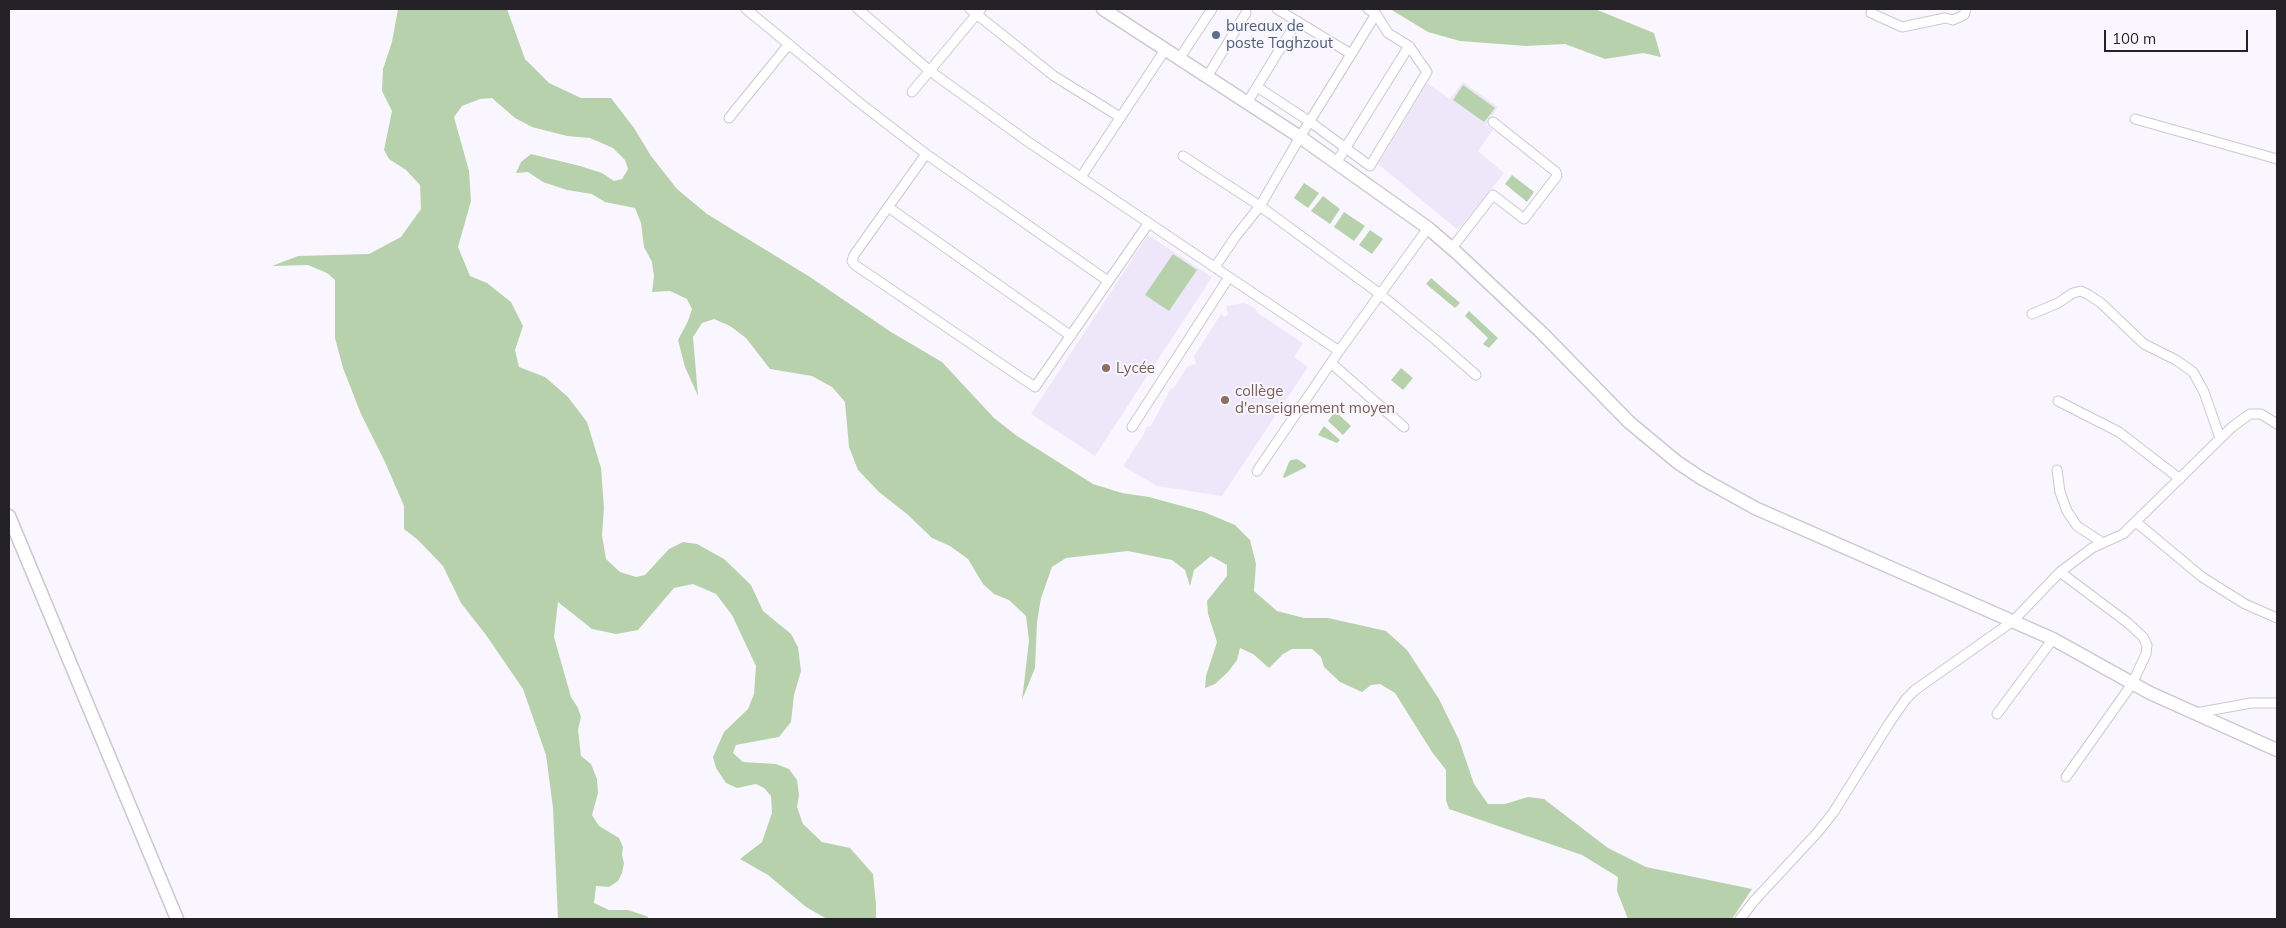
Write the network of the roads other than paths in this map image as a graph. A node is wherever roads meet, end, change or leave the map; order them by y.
1 (746, 9) edge
2 (858, 9) edge
3 (1103, 9) edge
4 (1212, 9) edge
5 (1277, 9) edge
6 (1966, 9) edge
7 (976, 11) edge
8 (1372, 11) edge
9 (1871, 12) dead end
10 (1246, 13) dead end
11 (1297, 21) junction
12 (788, 44) junction
13 (1409, 46) junction
14 (1165, 50) junction
15 (1351, 54) junction
16 (1179, 59) junction
17 (930, 70) junction
18 (1207, 77) junction
19 (1257, 87) junction
20 (912, 92) dead end
21 (1247, 103) junction
22 (1120, 117) junction
23 (729, 118) dead end
24 (2135, 119) dead end
25 (1309, 121) junction
26 (1493, 122) dead end
27 (1300, 137) junction
28 (1346, 148) junction
29 (926, 154) junction
30 (1183, 156) dead end
31 (2277, 159) edge
32 (1336, 163) junction
33 (1081, 177) junction
34 (1260, 206) junction
35 (888, 207) junction
36 (1148, 224) junction
37 (1428, 228) junction
38 (1452, 248) junction
39 (1215, 268) junction
40 (1229, 277) junction
41 (1108, 282) junction
42 (1380, 294) junction
43 (2032, 314) dead end
44 (1070, 336) junction
45 (1339, 351) junction
46 (1330, 363) junction
47 (1476, 375) dead end
48 (2058, 401) dead end
49 (2277, 424) edge
50 (1132, 427) dead end
51 (1404, 427) dead end
52 (2220, 438) junction
53 (2057, 470) dead end
54 (1257, 471) dead end
55 (2180, 479) junction
56 (9, 516) edge
57 (2136, 522) junction
58 (2104, 543) junction
59 (2060, 572) junction
60 (2277, 618) edge
61 (2013, 621) junction
62 (2053, 638) junction
63 (2132, 684) junction
64 (2277, 702) edge
65 (2195, 713) junction
66 (1997, 714) dead end
67 (2277, 750) edge
68 (2066, 777) dead end
69 (177, 919) edge
70 (1740, 919) edge

1 - 12 street
2 - 17 street
3 - 14 main road
4 - 16 street
5 - 11 street
6 - 9 street
7 - 17 street
7 - 22 street
8 - 13 street
8 - 15 street
10 - 18 street
11 - 15 street
11 - 19 street
12 - 23 street
12 - 29 street
13 - 28 street
13 - 28 street
14 - 16 main road
14 - 22 street
15 - 25 street
16 - 18 main road
17 - 20 street
17 - 33 street
18 - 21 main road
19 - 21 street
19 - 25 street
21 - 27 main road
22 - 33 street
24 - 31 street
25 - 27 street
25 - 28 street
26 - 38 street
27 - 32 main road
27 - 34 street
28 - 32 street
29 - 35 street
29 - 41 street
30 - 34 street
32 - 37 main road
33 - 36 street
34 - 39 street
34 - 42 street
35 - 44 street
35 - 44 street
36 - 39 street
36 - 41 street
37 - 38 main road
37 - 42 street
38 - 61 main road
39 - 40 street
40 - 45 street
40 - 50 street
41 - 44 street
42 - 45 street
42 - 47 street
43 - 52 street
45 - 46 street
46 - 51 street
46 - 54 street
48 - 55 street
49 - 52 street
52 - 55 street
53 - 58 street
55 - 57 street
56 - 69 main road
57 - 58 street
57 - 60 street
58 - 59 street
59 - 61 street
59 - 63 street
61 - 62 main road
61 - 70 street
62 - 63 main road
62 - 66 street
63 - 65 main road
63 - 68 street
64 - 65 street
65 - 67 main road

